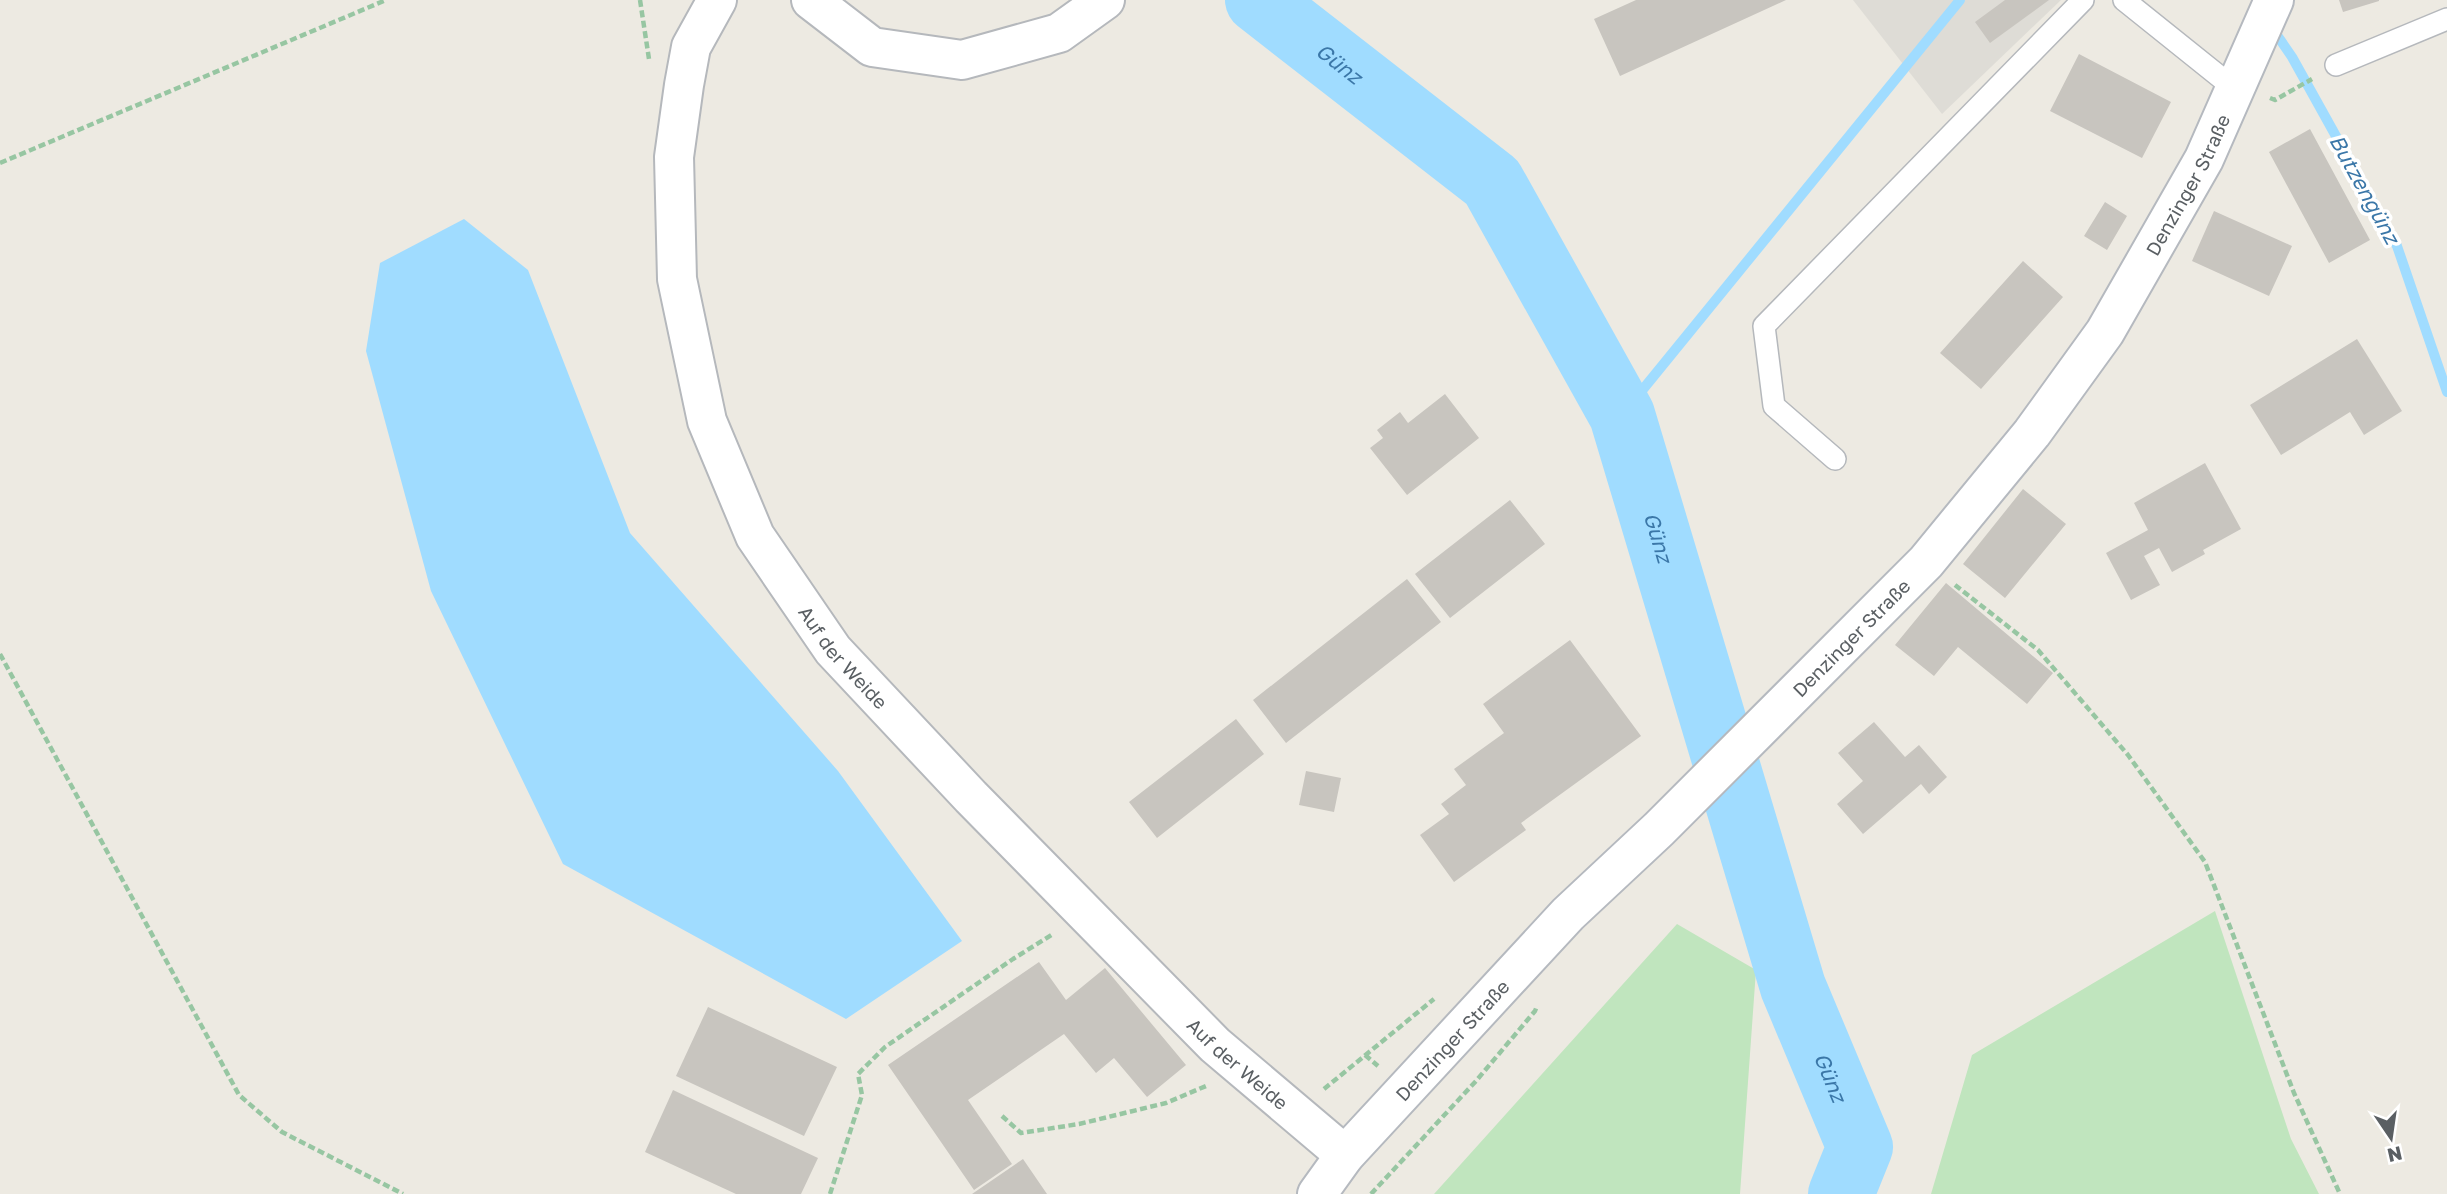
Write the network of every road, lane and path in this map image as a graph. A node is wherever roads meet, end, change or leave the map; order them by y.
1 (386, 0) edge
2 (640, 0) edge
3 (717, 0) edge
4 (811, 0) edge
5 (1105, 0) edge
6 (2084, 0) edge
7 (2124, 0) edge
8 (2274, 0) edge
9 (641, 8) dead end
10 (2447, 19) edge
11 (2336, 65) joint
12 (2235, 89) junction
13 (2275, 100) dead end
14 (0, 163) edge
15 (1835, 459) dead end
16 (1926, 562) junction
17 (0, 654) edge
18 (1086, 914) junction
19 (1237, 1063) junction
20 (1002, 1116) dead end
21 (1345, 1155) junction
22 (403, 1194) edge
23 (830, 1194) edge
24 (1317, 1194) edge
25 (2340, 1194) edge

1 - 14 path
2 - 9 path
3 - 18 street, Auf der Weide
4 - 5 street
6 - 15 lane
7 - 12 lane
8 - 12 street, Denzinger Straße
10 - 11 lane
11 - 13 path
12 - 16 street, Denzinger Straße
16 - 21 street, Denzinger Straße
16 - 25 path
17 - 22 path
18 - 19 street, Auf der Weide
18 - 23 path
19 - 20 path
19 - 21 street, Auf der Weide
21 - 24 street, Denzinger Straße

